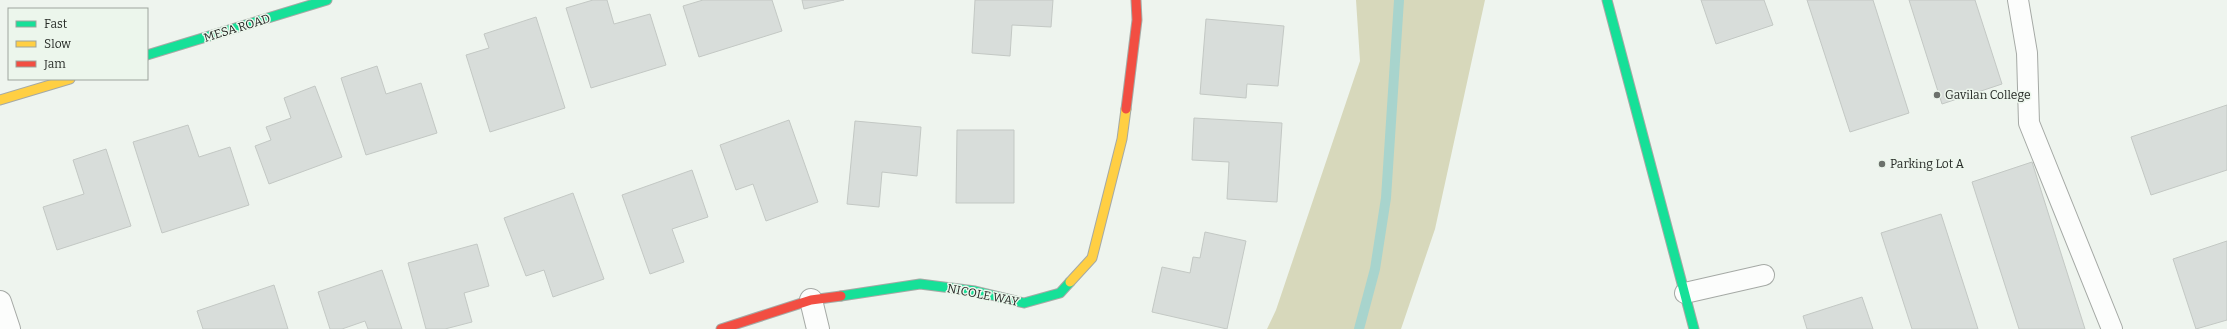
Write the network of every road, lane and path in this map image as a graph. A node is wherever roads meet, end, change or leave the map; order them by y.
1 (327, 0) edge
2 (1136, 0) edge
3 (1608, 0) edge
4 (2018, 0) edge
5 (148, 55) edge
6 (67, 80) edge
7 (0, 100) edge
8 (1764, 275) dead end
9 (1685, 293) junction
10 (811, 300) junction
11 (0, 302) edge
12 (9, 329) edge
13 (721, 329) edge
14 (818, 329) edge
15 (1694, 329) edge
16 (2112, 329) edge

1 - 5 street, MESA ROAD
2 - 10 street, NICOLE WAY
3 - 9 street
4 - 16 lane
6 - 7 street
8 - 9 lane
9 - 15 street
10 - 13 street, NICOLE WAY
10 - 14 street
11 - 12 street

